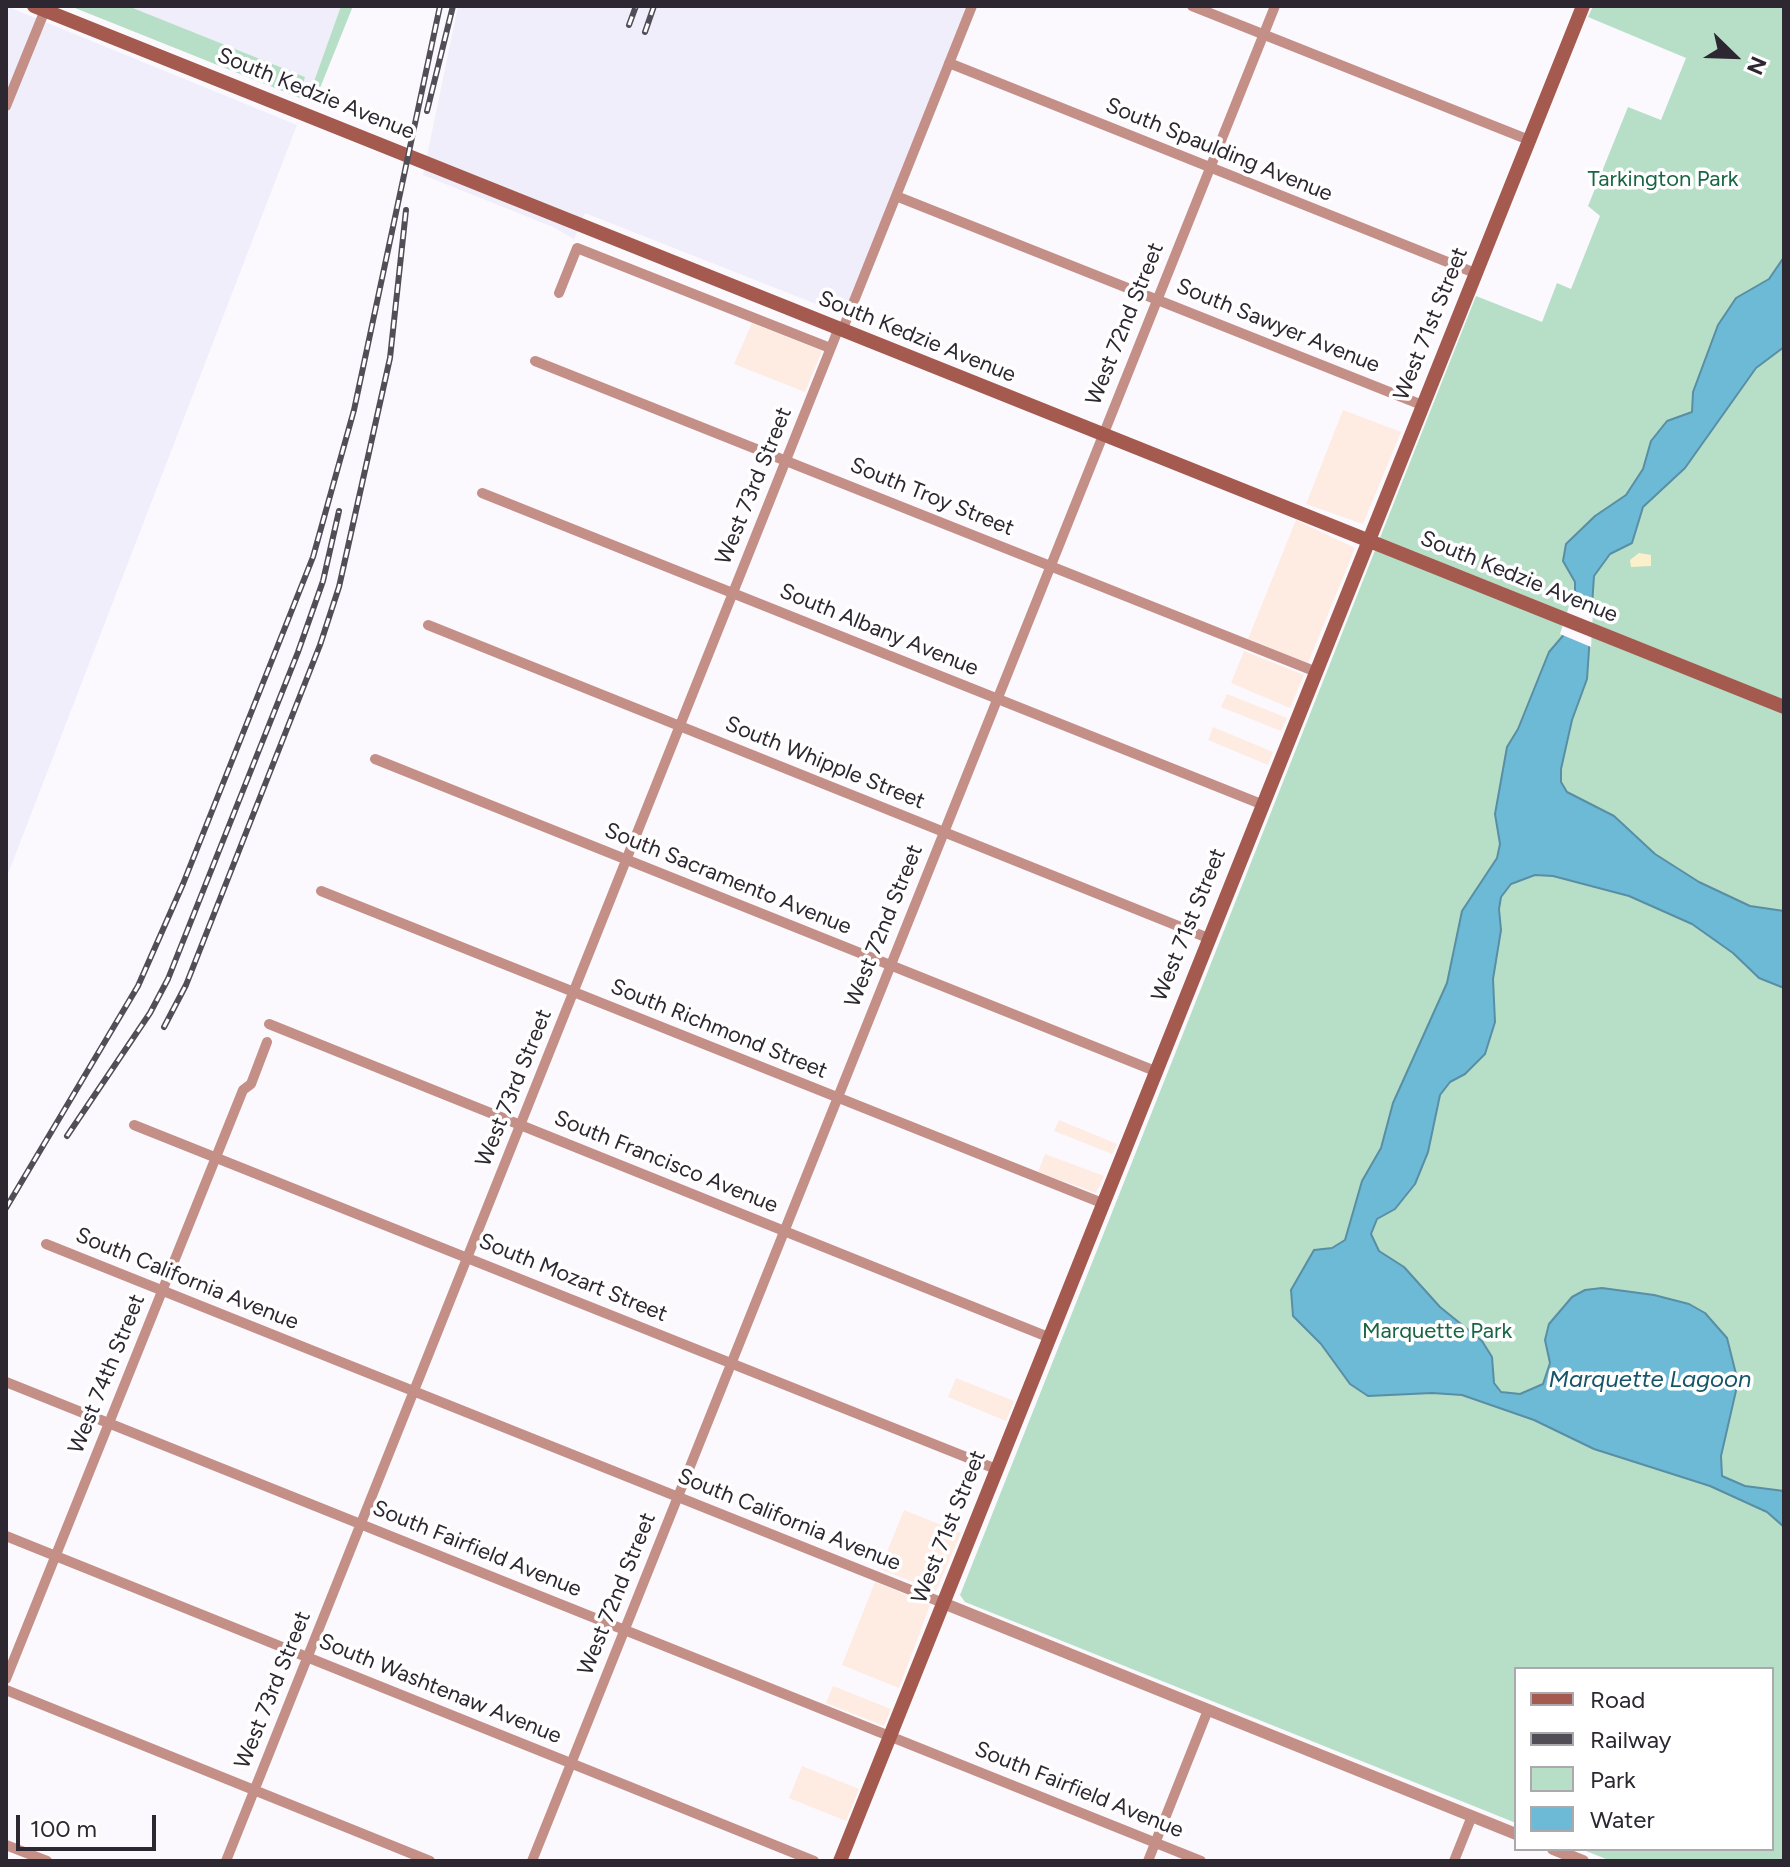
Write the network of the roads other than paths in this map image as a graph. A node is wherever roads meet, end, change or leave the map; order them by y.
1 (972, 6) edge
2 (1192, 6) edge
3 (1275, 6) edge
4 (1581, 6) edge
5 (39, 8) edge
6 (1264, 35) junction
7 (949, 63) junction
8 (6, 106) edge
9 (1529, 140) junction
10 (1210, 167) junction
11 (896, 196) junction
12 (1475, 273) junction
13 (559, 293) dead end
14 (1157, 300) junction
15 (840, 330) junction
16 (830, 348) junction
17 (535, 361) dead end
18 (1422, 405) junction
19 (1102, 434) junction
20 (786, 461) junction
21 (482, 493) dead end
22 (1368, 540) junction
23 (1049, 566) junction
24 (733, 593) junction
25 (428, 625) dead end
26 (1314, 671) junction
27 (997, 698) junction
28 (1784, 707) edge
29 (679, 726) junction
30 (375, 759) dead end
31 (1261, 804) junction
32 (943, 832) junction
33 (626, 860) junction
34 (321, 891) dead end
35 (1208, 938) junction
36 (890, 965) junction
37 (573, 992) junction
38 (269, 1024) dead end
39 (267, 1042) dead end
40 (1155, 1071) junction
41 (837, 1097) junction
42 (134, 1125) dead end
43 (520, 1125) junction
44 (215, 1158) junction
45 (1102, 1203) junction
46 (784, 1230) junction
47 (46, 1244) dead end
48 (467, 1258) junction
49 (162, 1291) junction
50 (1048, 1337) junction
51 (731, 1363) junction
52 (6, 1382) edge
53 (414, 1391) junction
54 (109, 1423) junction
55 (996, 1469) junction
56 (678, 1497) junction
57 (361, 1524) junction
58 (6, 1536) edge
59 (55, 1556) junction
60 (943, 1603) junction
61 (625, 1630) junction
62 (308, 1658) junction
63 (6, 1679) edge
64 (6, 1690) edge
65 (1208, 1710) junction
66 (890, 1736) junction
67 (571, 1763) junction
68 (254, 1790) junction
69 (1472, 1816) junction
70 (1514, 1833) edge
71 (1155, 1843) junction
72 (6, 1845) edge
73 (1558, 1851) edge
74 (47, 1861) edge
75 (226, 1861) edge
76 (430, 1861) edge
77 (532, 1861) edge
78 (814, 1861) edge
79 (840, 1861) edge
80 (1148, 1861) edge
81 (1201, 1861) edge
82 (1454, 1861) edge
83 (1583, 1861) edge

1 - 7 street, West 73rd Street
2 - 6 street
3 - 6 street, West 72nd Street
4 - 9 main road, West 71st Street
5 - 8 street
5 - 15 main road, South Kedzie Avenue
6 - 9 street
6 - 10 street, West 72nd Street
7 - 10 street, South Spaulding Avenue
7 - 11 street, West 73rd Street
9 - 12 main road, West 71st Street
10 - 12 street, South Spaulding Avenue
10 - 14 street, West 72nd Street
11 - 14 street, South Sawyer Avenue
11 - 15 street, West 73rd Street
12 - 18 main road, West 71st Street
13 - 16 street, South Kedzie Avenue
14 - 18 street, South Sawyer Avenue
14 - 19 street, West 72nd Street
15 - 16 street, West 73rd Street
15 - 19 main road, South Kedzie Avenue
16 - 20 street, West 73rd Street
17 - 20 street, South Troy Street
18 - 22 main road, West 71st Street
19 - 22 main road, South Kedzie Avenue
19 - 23 street, West 72nd Street
20 - 23 street, South Troy Street
20 - 24 street, West 73rd Street
21 - 24 street, South Albany Avenue
22 - 26 main road, West 71st Street
22 - 28 main road, South Kedzie Avenue
23 - 26 street, South Troy Street
23 - 27 street, West 72nd Street
24 - 27 street, South Albany Avenue
24 - 29 street, West 73rd Street
25 - 29 street, South Whipple Street
26 - 31 main road, West 71st Street
27 - 31 street, South Albany Avenue
27 - 32 street, West 72nd Street
29 - 32 street, South Whipple Street
29 - 33 street, West 73rd Street
30 - 33 street, South Sacramento Avenue
31 - 35 main road, West 71st Street
32 - 35 street, South Whipple Street
32 - 36 street, West 72nd Street
33 - 36 street, South Sacramento Avenue
33 - 37 street, West 73rd Street
34 - 37 street, South Richmond Street
35 - 40 main road, West 71st Street
36 - 40 street, South Sacramento Avenue
36 - 41 street, West 72nd Street
37 - 41 street, South Richmond Street
37 - 43 street, West 73rd Street
38 - 43 street, South Francisco Avenue
39 - 44 street, West 74th Street
40 - 45 main road, West 71st Street
41 - 45 street, South Richmond Street
41 - 46 street, West 72nd Street
42 - 44 street, South Mozart Street
43 - 46 street, South Francisco Avenue
43 - 48 street, West 73rd Street
44 - 48 street, South Mozart Street
44 - 49 street, West 74th Street
45 - 50 main road, West 71st Street
46 - 50 street, South Francisco Avenue
46 - 51 street, West 72nd Street
47 - 49 street, South California Avenue
48 - 51 street, South Mozart Street
48 - 53 street, West 73rd Street
49 - 53 street, South California Avenue
49 - 54 street, West 74th Street
50 - 55 main road, West 71st Street
51 - 55 street, South Mozart Street
51 - 56 street, West 72nd Street
52 - 54 street, South Fairfield Avenue
53 - 56 street, South California Avenue
53 - 57 street, West 73rd Street
54 - 57 street, South Fairfield Avenue
54 - 59 street, West 74th Street
55 - 60 main road, West 71st Street
56 - 60 street, South California Avenue
56 - 61 street, West 72nd Street
57 - 61 street, South Fairfield Avenue
57 - 62 street, West 73rd Street
58 - 59 street, South Washtenaw Avenue
59 - 62 street, South Washtenaw Avenue
59 - 63 street, West 74th Street
60 - 65 street, South California Avenue
60 - 66 main road, West 71st Street
61 - 66 street, South Fairfield Avenue
61 - 67 street, West 72nd Street
62 - 67 street, South Washtenaw Avenue
62 - 68 street, West 73rd Street
64 - 68 street
65 - 69 street, South California Avenue
65 - 71 street
66 - 71 street, South Fairfield Avenue
66 - 79 main road, West 71st Street
67 - 77 street, West 72nd Street
67 - 78 street, South Washtenaw Avenue
68 - 75 street, West 73rd Street
68 - 76 street
69 - 70 street, South California Avenue
69 - 82 street
71 - 80 street
71 - 81 street, South Fairfield Avenue
72 - 74 street
73 - 83 street

